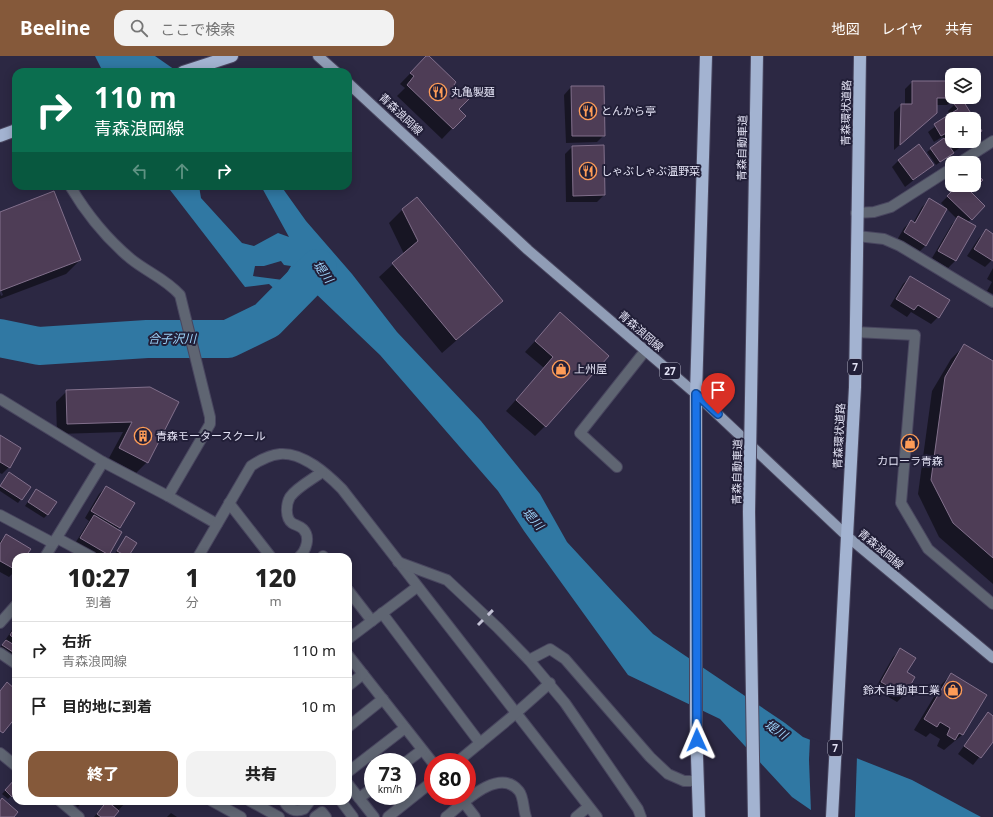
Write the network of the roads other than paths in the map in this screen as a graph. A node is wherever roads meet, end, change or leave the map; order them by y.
1 (318, 56) edge
2 (706, 56) edge
3 (757, 56) edge
4 (860, 56) edge
5 (227, 57) edge
6 (195, 68) edge
7 (332, 68) edge
8 (352, 87) edge
9 (12, 132) edge
10 (0, 136) edge
11 (993, 141) edge
12 (970, 156) edge
13 (945, 172) edge
14 (73, 190) edge
15 (856, 213) junction
16 (857, 236) junction
17 (993, 302) edge
18 (855, 332) junction
19 (646, 350) junction
20 (696, 394) junction
21 (0, 399) edge
22 (103, 462) junction
23 (618, 467) dead end
24 (322, 472) junction
25 (168, 496) junction
26 (229, 503) junction
27 (0, 515) edge
28 (217, 524) junction
29 (848, 537) junction
30 (55, 540) junction
31 (47, 553) edge
32 (83, 553) edge
33 (200, 553) edge
34 (266, 553) edge
35 (302, 553) edge
36 (398, 562) junction
37 (417, 587) junction
38 (352, 595) edge
39 (993, 604) edge
40 (12, 610) edge
41 (382, 613) junction
42 (372, 621) junction
43 (0, 623) edge
44 (352, 636) edge
45 (0, 653) edge
46 (993, 658) edge
47 (352, 660) edge
48 (529, 660) junction
49 (12, 661) edge
50 (363, 674) junction
51 (352, 683) edge
52 (550, 683) junction
53 (383, 699) junction
54 (515, 714) junction
55 (352, 724) edge
56 (405, 728) junction
57 (480, 743) junction
58 (422, 750) junction
59 (0, 753) edge
60 (425, 753) edge
61 (467, 753) edge
62 (416, 754) edge
63 (12, 763) edge
64 (352, 769) edge
65 (698, 781) junction
66 (424, 788) edge
67 (352, 789) edge
68 (476, 791) edge
69 (364, 794) edge
70 (359, 798) junction
71 (65, 805) edge
72 (219, 805) edge
73 (257, 805) edge
74 (288, 805) edge
75 (308, 805) edge
76 (344, 805) edge
77 (456, 805) edge
78 (466, 805) edge
79 (588, 807) junction
80 (79, 817) edge
81 (241, 817) edge
82 (279, 817) edge
83 (315, 817) edge
84 (326, 817) edge
85 (353, 817) edge
86 (374, 817) edge
87 (388, 817) edge
88 (446, 817) edge
89 (475, 817) edge
90 (526, 817) edge
91 (576, 817) edge
92 (597, 817) edge
93 (641, 817) edge
94 (699, 817) edge
95 (754, 817) edge
96 (832, 817) edge

1 - 7 main road
2 - 20 highway
3 - 95 highway, 青森自動車道, bridge
4 - 15 highway, 青森環状道路 / 7
5 - 6 highway
8 - 19 main road, 青森浪岡線 / 27
9 - 10 highway
11 - 12 street
13 - 15 street
14 - 25 street
15 - 16 highway, 青森環状道路 / 7
16 - 17 street
16 - 18 highway, 青森環状道路 / 7
18 - 29 highway, 青森環状道路 / 7
18 - 39 street
19 - 20 main road, 青森浪岡線 / 27
19 - 23 street
20 - 29 main road, 青森浪岡線 / 27
20 - 65 highway
21 - 22 street
22 - 25 street
22 - 30 street
24 - 26 street
24 - 35 street
24 - 36 street
25 - 28 street
26 - 28 street
26 - 34 street
27 - 30 street
28 - 33 street
29 - 46 main road, 青森浪岡線 / 27
29 - 96 highway, 青森環状道路 / 7
30 - 31 street
30 - 32 street
36 - 37 street
36 - 48 street
37 - 41 street
37 - 54 street
38 - 42 street
40 - 43 street
41 - 42 street
41 - 57 street
42 - 44 street
45 - 49 street
47 - 50 street
48 - 52 street
48 - 65 street
50 - 51 street
50 - 53 street
52 - 54 street
52 - 93 street
53 - 55 street
53 - 56 street
54 - 57 street
54 - 79 street
56 - 58 street
56 - 64 street
57 - 61 street
58 - 60 street
58 - 62 street
59 - 63 street
65 - 94 highway
66 - 87 street
67 - 70 street
68 - 90 street
69 - 70 street
70 - 86 street
71 - 80 street
72 - 81 street
73 - 82 street
74 - 75 street
76 - 85 street
77 - 88 street
78 - 89 street
79 - 91 street
79 - 92 street
83 - 84 street

